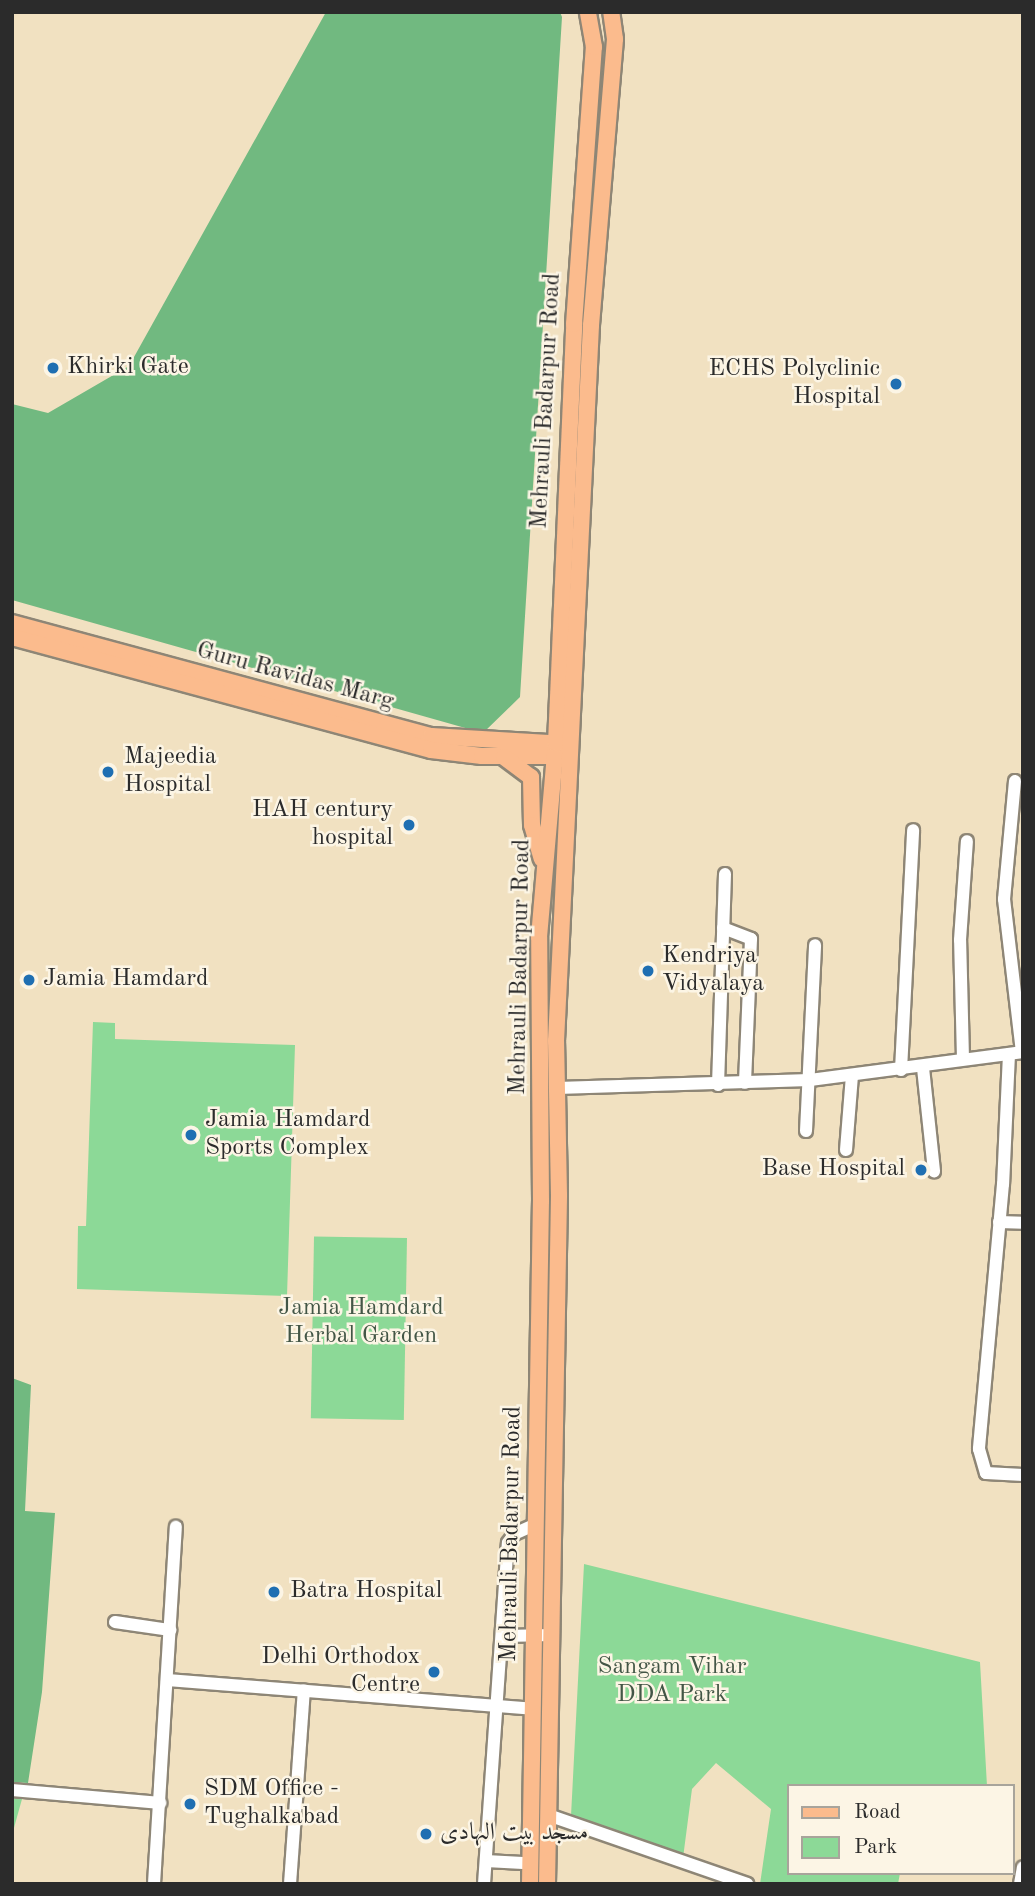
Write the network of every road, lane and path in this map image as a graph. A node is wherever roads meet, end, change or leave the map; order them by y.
1 (588, 12) edge
2 (611, 12) edge
3 (12, 623) edge
4 (12, 637) edge
5 (563, 750) junction
6 (502, 756) junction
7 (1015, 781) dead end
8 (913, 830) dead end
9 (967, 841) dead end
10 (544, 862) junction
11 (724, 874) dead end
12 (723, 929) junction
13 (815, 945) dead end
14 (1018, 1053) edge
15 (963, 1059) junction
16 (923, 1068) junction
17 (901, 1070) junction
18 (852, 1075) junction
19 (810, 1080) junction
20 (745, 1083) junction
21 (718, 1085) junction
22 (557, 1088) junction
23 (806, 1131) dead end
24 (846, 1150) dead end
25 (934, 1171) dead end
26 (558, 1186) junction
27 (541, 1187) junction
28 (999, 1222) junction
29 (1023, 1223) edge
30 (1023, 1475) edge
31 (534, 1525) junction
32 (176, 1527) dead end
33 (115, 1622) dead end
34 (170, 1630) junction
35 (553, 1634) junction
36 (503, 1636) junction
37 (533, 1636) junction
38 (167, 1680) junction
39 (304, 1691) junction
40 (497, 1706) junction
41 (533, 1709) junction
42 (12, 1790) edge
43 (160, 1803) junction
44 (548, 1817) junction
45 (486, 1861) junction
46 (523, 1863) dead end
47 (1023, 1867) edge
48 (154, 1884) edge
49 (290, 1884) edge
50 (484, 1884) edge
51 (530, 1884) edge
52 (547, 1884) edge
53 (735, 1884) edge
54 (747, 1884) edge
55 (1020, 1884) edge

1 - 5 main road, Mehrauli Badarpur Road
2 - 5 main road, Mehrauli Badarpur Road
3 - 5 main road, Guru Ravidas Marg
4 - 6 main road, Guru Ravidas Marg
5 - 6 main road, Guru Ravidas Marg
5 - 10 main road, Mehrauli Badarpur Road
5 - 22 main road, Mehrauli Badarpur Road
6 - 10 main road
7 - 14 street
8 - 17 street
9 - 15 street
10 - 27 main road, Mehrauli Badarpur Road
11 - 12 street
12 - 20 street
12 - 21 street
13 - 19 street
14 - 15 street
14 - 28 street
15 - 16 street
16 - 17 street
16 - 25 street
17 - 18 street
18 - 19 street
18 - 24 street
19 - 20 street
19 - 23 street
20 - 21 street
21 - 22 street
22 - 26 main road, Mehrauli Badarpur Road
26 - 27 main road
26 - 35 main road, Mehrauli Badarpur Road
27 - 31 main road, Mehrauli Badarpur Road
28 - 29 street
28 - 30 street
31 - 36 street
31 - 37 main road, Mehrauli Badarpur Road
32 - 34 street
33 - 34 street
34 - 38 street
35 - 37 street
35 - 44 main road, Mehrauli Badarpur Road
36 - 37 street
36 - 40 street
37 - 41 main road, Mehrauli Badarpur Road
38 - 39 street
38 - 43 street
39 - 40 street
39 - 49 street
40 - 41 street
40 - 45 street
41 - 51 main road, Mehrauli Badarpur Road
42 - 43 street
43 - 48 street
44 - 52 main road, Mehrauli Badarpur Road
44 - 53 street
44 - 54 street
45 - 46 street
45 - 50 street
47 - 55 street

